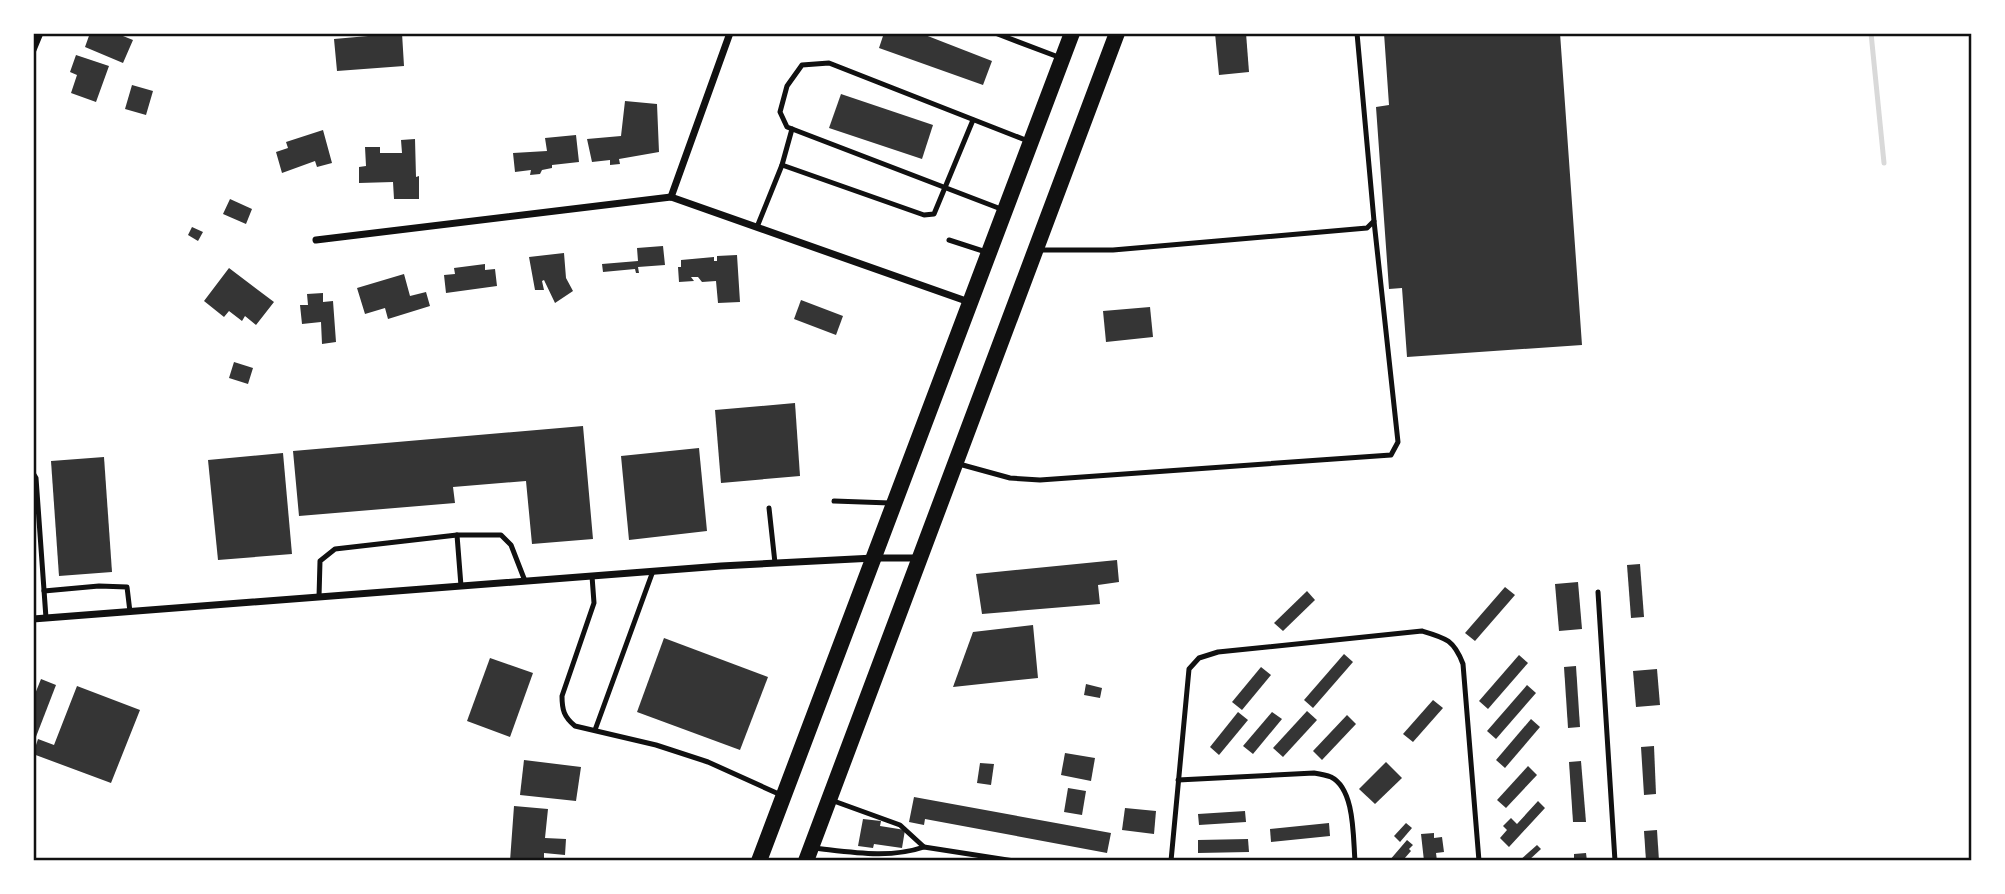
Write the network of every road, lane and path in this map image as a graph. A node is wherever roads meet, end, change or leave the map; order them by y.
1 (40, 33) edge
2 (730, 33) edge
3 (995, 33) edge
4 (1072, 33) edge
5 (1117, 33) edge
6 (1357, 33) edge
7 (33, 50) edge
8 (1063, 58) junction
9 (973, 120) junction
10 (792, 129) junction
11 (1031, 142) junction
12 (782, 165) junction
13 (946, 187) junction
14 (671, 197) junction
15 (1005, 210) junction
16 (1374, 221) junction
17 (757, 227) junction
18 (316, 240) dead end
19 (949, 240) dead end
20 (1036, 250) junction
21 (989, 253) junction
22 (970, 303) junction
23 (956, 463) junction
24 (33, 473) edge
25 (834, 501) dead end
26 (895, 503) junction
27 (769, 508) dead end
28 (457, 535) junction
29 (874, 558) junction
30 (920, 558) junction
31 (775, 564) junction
32 (653, 571) junction
33 (592, 576) junction
34 (525, 581) junction
35 (461, 586) junction
36 (44, 591) junction
37 (1598, 592) dead end
38 (319, 597) junction
39 (130, 612) junction
40 (46, 618) junction
41 (33, 619) edge
42 (594, 730) junction
43 (1178, 780) junction
44 (784, 796) junction
45 (829, 799) junction
46 (924, 846) junction
47 (809, 854) edge
48 (759, 861) edge
49 (1014, 861) edge
50 (1171, 861) edge
51 (1355, 861) edge
52 (1479, 861) edge
53 (1615, 861) edge

1 - 7 street
2 - 14 street
3 - 8 lane
4 - 8 main road
5 - 20 main road
6 - 16 lane
8 - 11 main road
9 - 10 lane
9 - 11 lane
9 - 13 lane
10 - 12 lane
10 - 13 lane
11 - 15 main road
12 - 13 lane
12 - 17 lane
13 - 15 lane
14 - 17 street
14 - 18 street
15 - 21 main road
16 - 20 lane
16 - 23 lane
17 - 22 street
19 - 21 lane
20 - 23 main road
21 - 22 main road
22 - 26 main road
23 - 30 main road
24 - 36 lane
25 - 26 lane
26 - 29 main road
27 - 31 lane
28 - 34 lane
28 - 35 lane
28 - 38 lane
29 - 30 street
29 - 31 street
29 - 44 main road
30 - 45 main road
31 - 32 street
32 - 33 street
32 - 42 lane
33 - 34 street
33 - 42 lane
34 - 35 street
35 - 38 street
36 - 39 lane
36 - 40 lane
37 - 53 lane
38 - 39 street
39 - 40 street
40 - 41 street
42 - 44 lane
43 - 50 lane
43 - 51 lane
43 - 52 lane
44 - 48 main road
45 - 46 lane
45 - 47 main road
46 - 47 lane
46 - 49 lane

